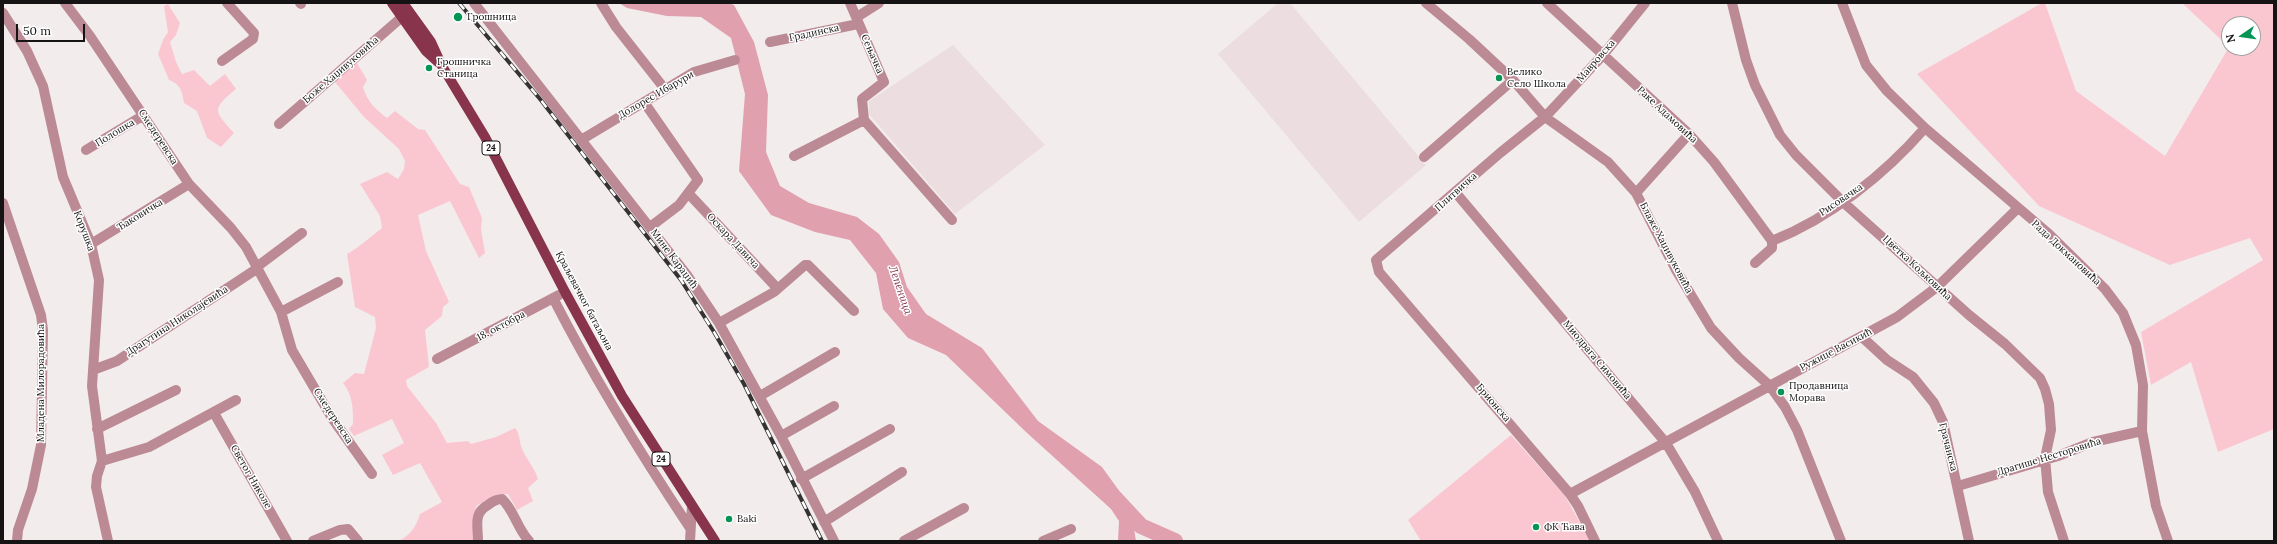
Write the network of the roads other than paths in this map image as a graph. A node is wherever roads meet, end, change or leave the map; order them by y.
1 (65, 3) edge
2 (227, 3) edge
3 (392, 3) edge
4 (404, 3) edge
5 (474, 3) edge
6 (601, 3) edge
7 (850, 3) edge
8 (879, 3) edge
9 (1426, 3) edge
10 (1547, 3) edge
11 (1645, 3) edge
12 (1732, 3) edge
13 (1842, 3) edge
14 (3, 13) edge
15 (402, 17) junction
16 (858, 20) junction
17 (770, 42) dead end
18 (1603, 55) junction
19 (735, 60) dead end
20 (222, 61) dead end
21 (442, 66) junction
22 (1513, 80) junction
23 (664, 88) junction
24 (644, 102) junction
25 (144, 115) junction
26 (1545, 117) junction
27 (864, 120) junction
28 (279, 124) dead end
29 (1926, 128) junction
30 (1689, 134) junction
31 (581, 140) junction
32 (86, 150) dead end
33 (794, 156) dead end
34 (1424, 157) dead end
35 (189, 184) junction
36 (1456, 193) junction
37 (1636, 193) junction
38 (689, 194) junction
39 (1843, 202) junction
40 (3, 203) edge
41 (2017, 209) junction
42 (952, 220) dead end
43 (650, 227) junction
44 (302, 233) dead end
45 (1772, 241) junction
46 (91, 244) junction
47 (1755, 263) dead end
48 (258, 267) junction
49 (1379, 272) joint
50 (338, 282) dead end
51 (1937, 287) junction
52 (777, 288) junction
53 (565, 292) junction
54 (553, 298) junction
55 (854, 311) dead end
56 (281, 312) junction
57 (719, 323) junction
58 (1862, 337) junction
59 (835, 352) dead end
60 (438, 359) dead end
61 (92, 370) junction
62 (1770, 386) junction
63 (176, 390) dead end
64 (760, 396) junction
65 (236, 400) dead end
66 (834, 406) dead end
67 (214, 413) junction
68 (890, 429) dead end
69 (97, 430) junction
70 (2142, 431) junction
71 (781, 436) junction
72 (1666, 443) junction
73 (2045, 458) junction
74 (102, 461) junction
75 (902, 472) dead end
76 (372, 474) dead end
77 (801, 479) junction
78 (1958, 486) junction
79 (1570, 494) junction
80 (692, 506) junction
81 (964, 508) dead end
82 (824, 522) junction
83 (690, 528) junction
84 (1071, 529) dead end
85 (17, 541) edge
86 (108, 541) edge
87 (287, 541) edge
88 (312, 541) edge
89 (358, 541) edge
90 (478, 541) edge
91 (529, 541) edge
92 (690, 541) edge
93 (715, 541) edge
94 (834, 541) edge
95 (904, 541) edge
96 (1043, 541) edge
97 (1595, 541) edge
98 (1718, 541) edge
99 (1841, 541) edge
100 (1969, 541) edge
101 (2064, 541) edge
102 (2168, 541) edge

1 - 25 street, Смедеревска
2 - 20 street
3 - 15 main road, Краљевачког батаљона / 24
4 - 21 main road, Краљевачког батаљона / 24
5 - 31 street, Мине Караџић
6 - 23 street
7 - 16 street, Сењачка
8 - 16 street, Градинска
9 - 22 street, Блаже Хаџивуковића
10 - 18 street, Раке Адамовића
11 - 18 street, Мавровска
12 - 39 street, Цветка Кољковића
13 - 29 street, Рада Докмановића
14 - 46 street, Корушка
15 - 21 main road, Краљевачког батаљона / 24
15 - 28 street, Боже Хаџивуковића
16 - 17 street, Градинска
16 - 27 street, Сењачка
18 - 26 street, Мавровска
18 - 30 street, Раке Адамовића
19 - 23 street, Долорес Ибарури
21 - 53 main road, Краљевачког батаљона / 24
22 - 26 street, Блаже Хаџивуковића
22 - 34 street
23 - 24 street, Долорес Ибарури
24 - 31 street, Долорес Ибарури
24 - 38 street
25 - 32 street, Полошка
25 - 35 street, Смедеревска
26 - 36 street, Плитвичка
26 - 37 street, Блаже Хаџивуковића
27 - 33 street
27 - 42 street
29 - 39 street, Рисовачка
29 - 41 street, Рада Докмановића
30 - 37 street
30 - 45 street, Раке Адамовића
31 - 43 street, Мине Караџић
35 - 46 street, Ђаковичка
35 - 48 street, Смедеревска
36 - 49 street, Плитвичка
36 - 72 street, Миодрага Симовића
37 - 62 street, Блаже Хаџивуковића
38 - 43 street
38 - 52 street, Оскара Давича
39 - 45 street, Рисовачка
39 - 51 street, Цветка Кољковића
40 - 85 street, Младена Милорадовића
41 - 51 street, Ружице Васикић
41 - 70 street, Рада Докмановића
43 - 57 street, Мине Караџић
44 - 48 street
45 - 47 street
46 - 61 street, Корушка
48 - 56 street, Смедеревска
48 - 61 street, Драгутина Николајевића
49 - 79 street, Брионска
50 - 56 street
51 - 58 street, Ружице Васикић
51 - 73 street, Цветка Кољковића
52 - 55 street
52 - 57 street
53 - 54 street, 18. октобра
53 - 80 main road, Краљевачког батаљона / 24
54 - 60 street, 18. октобра
54 - 83 street
56 - 76 street, Смедеревска
57 - 64 street, Мине Караџић
58 - 62 street, Ружице Васикић
58 - 78 street, Грачанска
59 - 64 street
61 - 69 street, Корушка
62 - 72 street, Ружице Васикић
62 - 99 street, Блаже Хаџивуковића
63 - 69 street
64 - 71 street, Мине Караџић
65 - 67 street
66 - 71 street
67 - 74 street
67 - 87 street, Светог Николе
68 - 77 street
69 - 74 street, Корушка
70 - 73 street, Драгише Несторовића
70 - 102 street, Рада Докмановића
71 - 77 street, Мине Караџић
72 - 79 street, Ружице Васикић
72 - 98 street, Миодрага Симовића
73 - 78 street, Драгише Несторовића
73 - 101 street, Цветка Кољковића
74 - 86 street, Корушка
75 - 82 street
77 - 82 street, Мине Караџић
78 - 100 street, Грачанска
79 - 97 street, Брионска
80 - 83 street
80 - 93 main road, Краљевачког батаљона / 24
81 - 95 street
82 - 94 street, Мине Караџић
83 - 92 street
84 - 96 street
88 - 89 street
90 - 91 street

